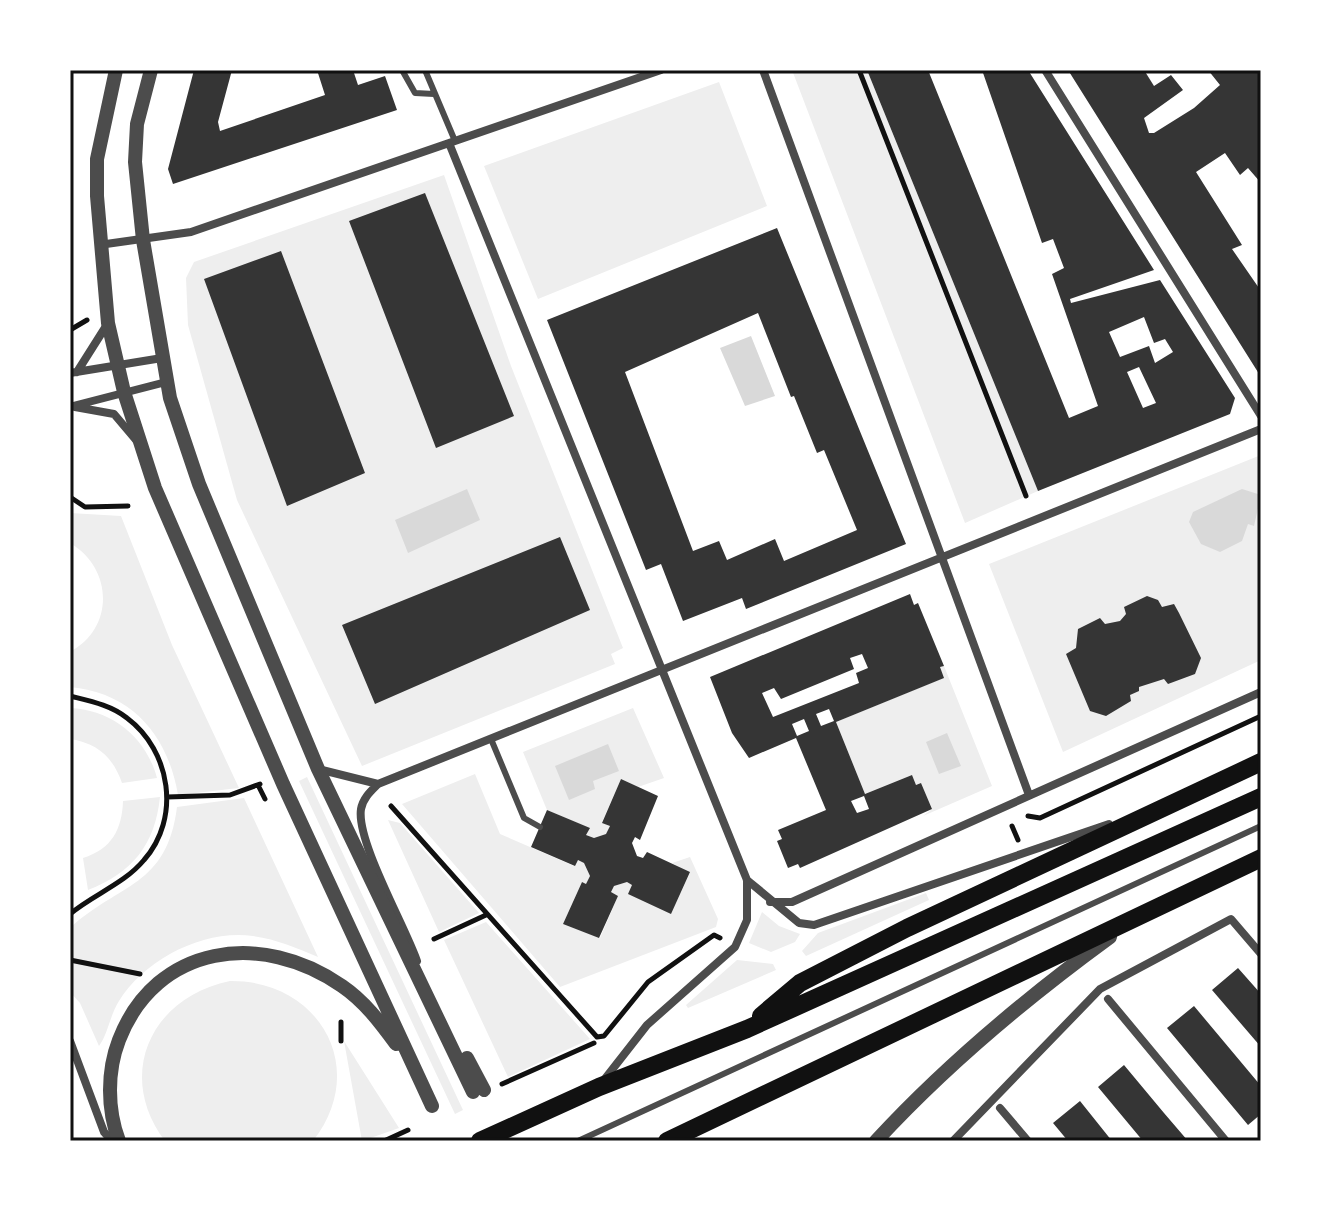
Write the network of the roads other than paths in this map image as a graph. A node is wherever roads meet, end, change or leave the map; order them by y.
1 (116, 70) edge
2 (151, 70) edge
3 (402, 70) edge
4 (425, 70) edge
5 (661, 70) edge
6 (763, 70) edge
7 (1045, 70) edge
8 (434, 94) junction
9 (452, 142) junction
10 (143, 240) junction
11 (99, 245) junction
12 (108, 323) junction
13 (162, 358) junction
14 (116, 365) junction
15 (73, 372) edge
16 (166, 382) junction
17 (124, 392) junction
18 (72, 406) edge
19 (1261, 416) edge
20 (1261, 429) edge
21 (142, 447) junction
22 (943, 557) junction
23 (664, 671) junction
24 (1261, 692) edge
25 (491, 739) junction
26 (1261, 762) edge
27 (318, 769) junction
28 (378, 784) junction
29 (1029, 795) junction
30 (1261, 797) edge
31 (1160, 807) junction
32 (1261, 826) edge
33 (540, 827) dead end
34 (1261, 858) edge
35 (747, 880) junction
36 (770, 902) junction
37 (1142, 913) junction
38 (1261, 954) edge
39 (428, 995) junction
40 (1108, 999) dead end
41 (747, 1029) junction
42 (70, 1041) edge
43 (599, 1087) junction
44 (479, 1091) dead end
45 (1000, 1108) dead end
46 (112, 1141) edge
47 (119, 1141) edge
48 (480, 1141) edge
49 (578, 1141) edge
50 (667, 1141) edge
51 (876, 1141) edge
52 (953, 1141) edge
53 (1028, 1141) edge
54 (1226, 1141) edge

1 - 11 street
2 - 10 street
3 - 8 lane
4 - 8 lane
5 - 9 street
6 - 22 street
7 - 19 street
8 - 9 lane
9 - 10 street
9 - 23 street
10 - 11 street
10 - 13 street
11 - 12 street
12 - 14 street
12 - 15 street
13 - 14 street
13 - 16 street
14 - 15 street
14 - 17 street
16 - 17 street
16 - 27 street
17 - 18 street
17 - 21 street
18 - 21 street
20 - 22 street
21 - 47 street
22 - 23 street
22 - 29 street
23 - 25 street
23 - 35 street
24 - 29 street
25 - 28 street
25 - 33 lane
26 - 31 main road
27 - 28 street
27 - 39 street
28 - 39 street
29 - 36 street
30 - 41 main road
31 - 36 street
31 - 41 main road
32 - 49 lane
34 - 37 main road
35 - 36 street
35 - 43 street
37 - 50 main road
37 - 51 street
38 - 52 street
39 - 44 street
40 - 54 street
41 - 43 main road
42 - 46 street
43 - 48 main road
45 - 53 street

